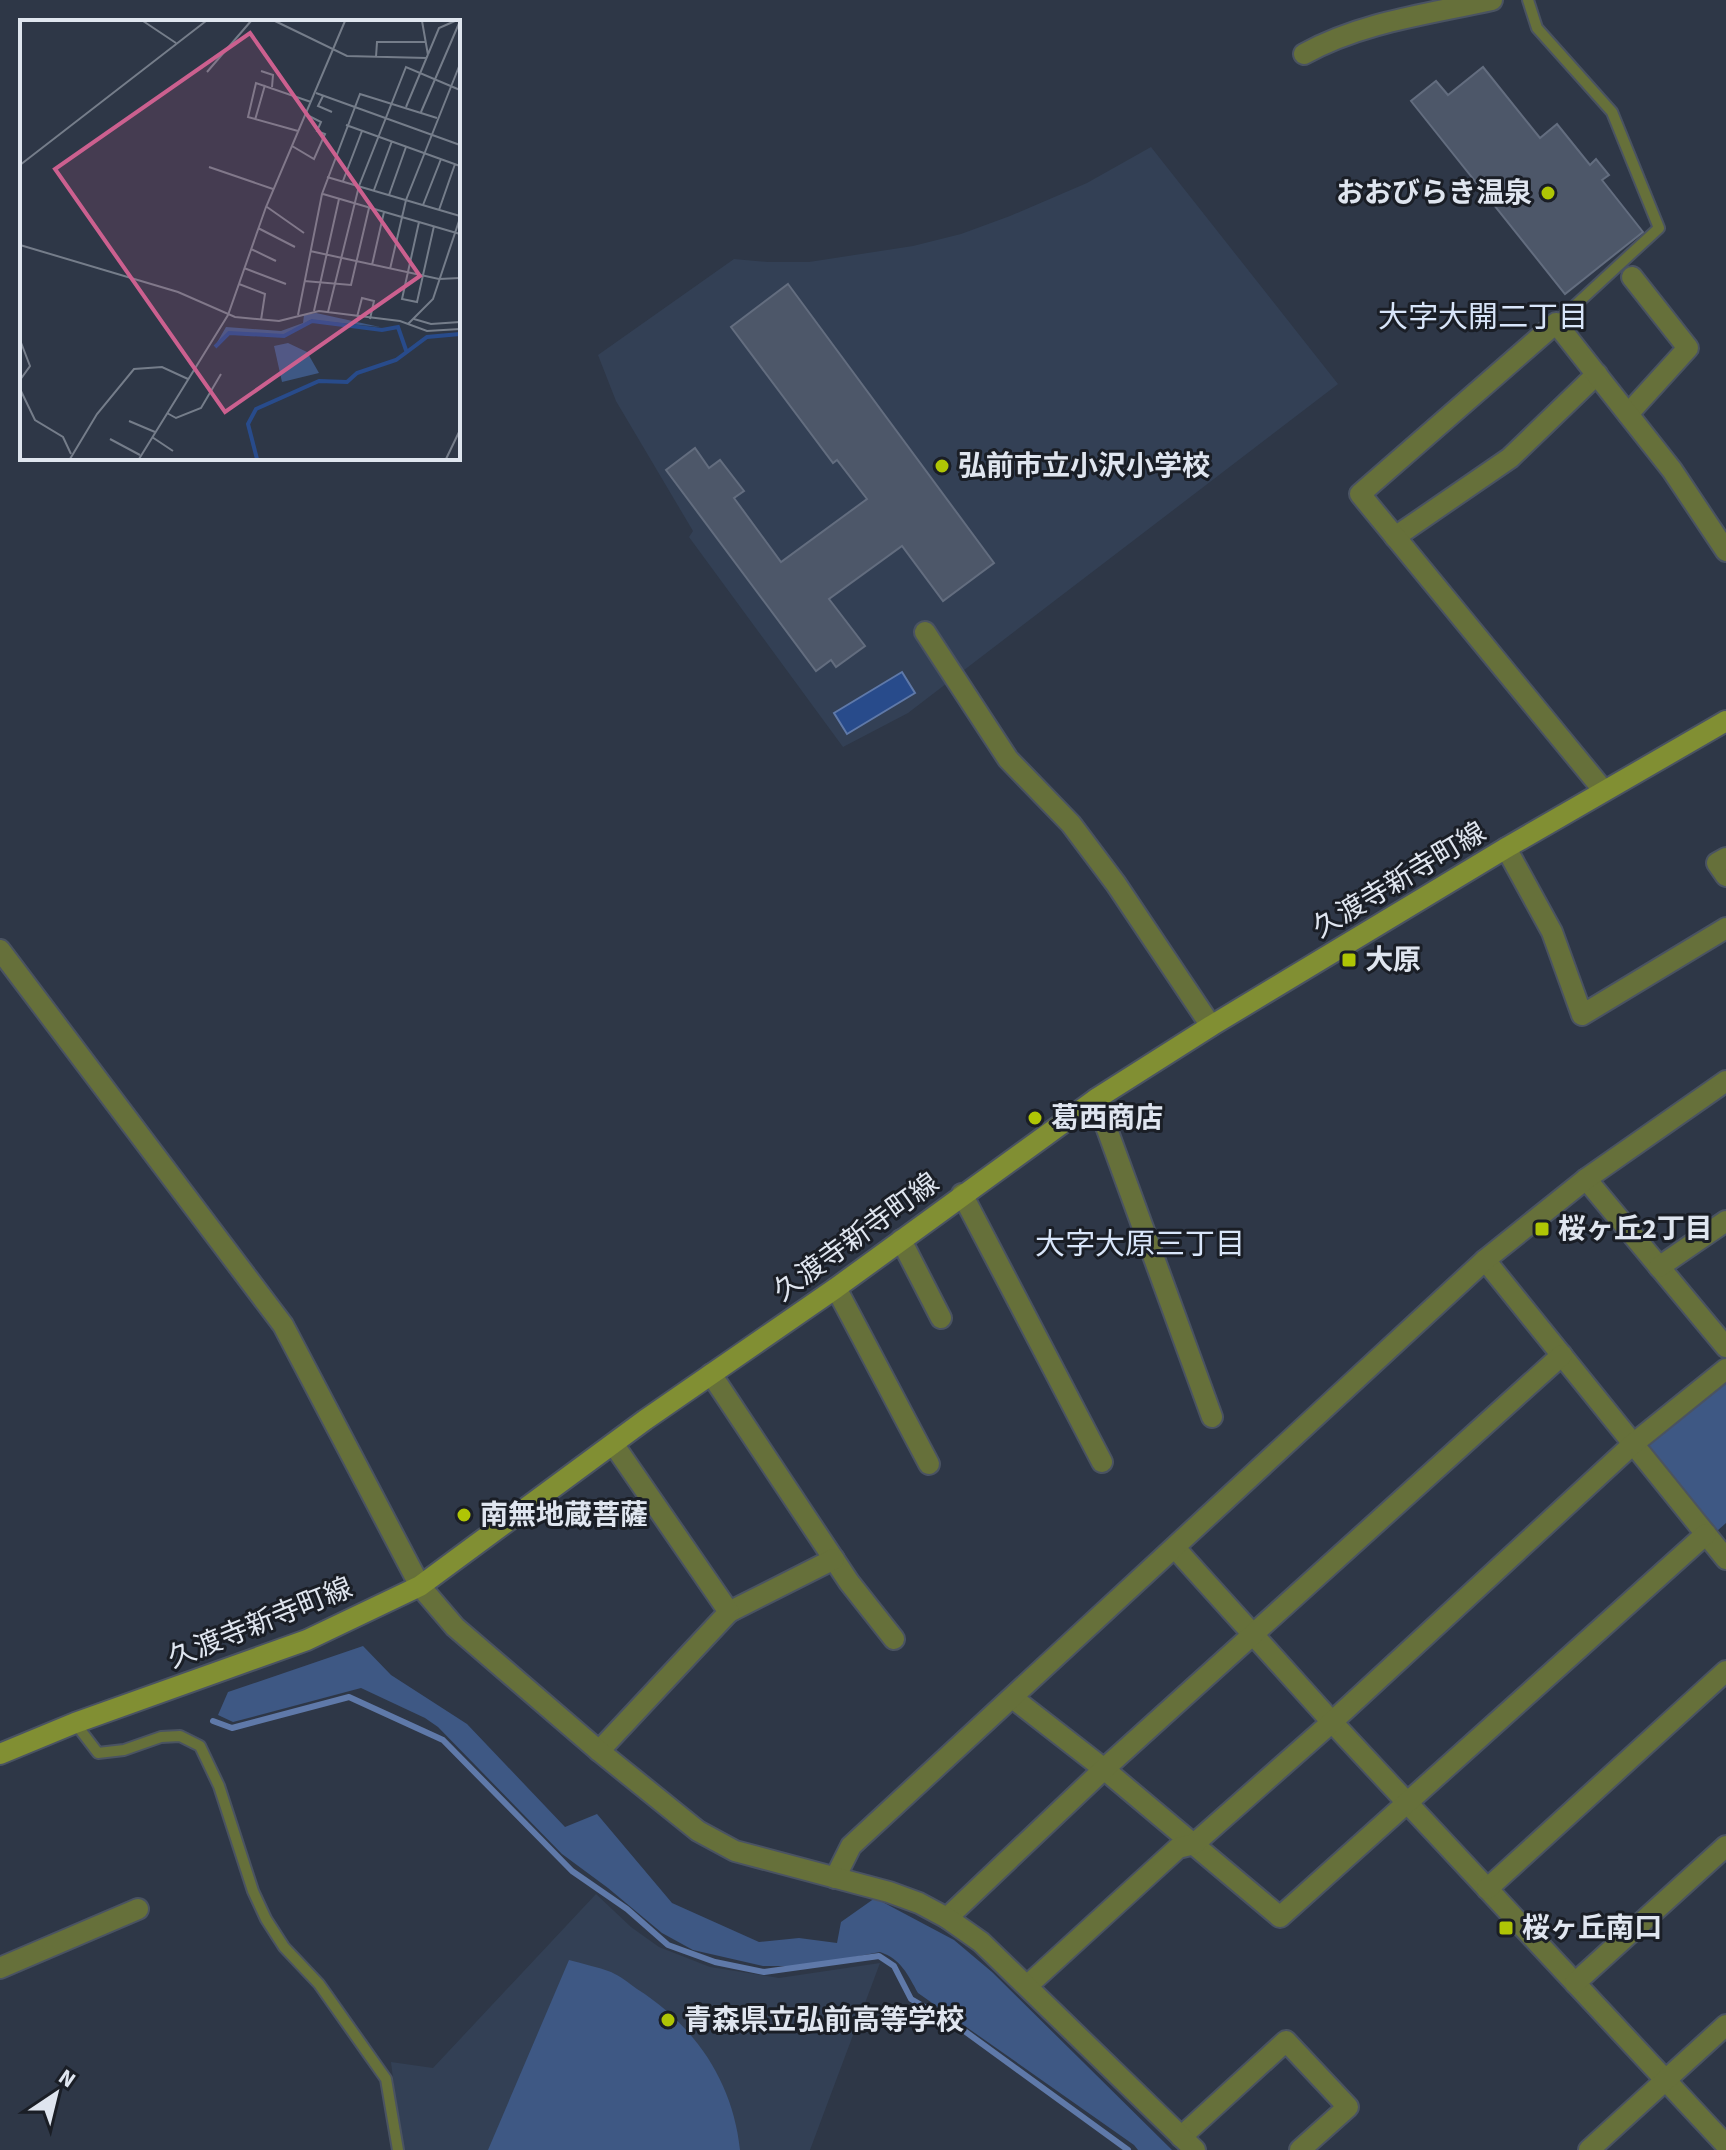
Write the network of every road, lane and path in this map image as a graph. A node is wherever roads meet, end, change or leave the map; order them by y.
1 (1492, 0) edge
2 (1528, 0) edge
3 (1304, 54) dead end
4 (1632, 277) dead end
5 (1556, 323) junction
6 (1597, 374) junction
7 (1628, 414) junction
8 (1395, 537) junction
9 (1726, 551) edge
10 (925, 632) dead end
11 (1725, 725) edge
12 (1604, 791) junction
13 (1506, 848) junction
14 (1726, 858) edge
15 (1726, 876) edge
16 (1726, 928) edge
17 (0, 950) edge
18 (1211, 1026) junction
19 (1726, 1081) edge
20 (1096, 1099) junction
21 (1586, 1179) junction
22 (962, 1194) junction
23 (1726, 1221) edge
24 (901, 1240) junction
25 (1485, 1260) junction
26 (1659, 1267) junction
27 (836, 1288) junction
28 (941, 1318) dead end
29 (1726, 1347) edge
30 (1562, 1355) junction
31 (1726, 1369) edge
32 (711, 1374) junction
33 (1212, 1417) dead end
34 (1633, 1444) junction
35 (614, 1445) junction
36 (1102, 1462) dead end
37 (929, 1464) dead end
38 (1706, 1534) junction
39 (1175, 1548) junction
40 (834, 1559) junction
41 (1726, 1559) edge
42 (420, 1586) junction
43 (729, 1612) junction
44 (1254, 1636) junction
45 (894, 1639) dead end
46 (1726, 1671) edge
47 (1014, 1699) junction
48 (1332, 1722) junction
49 (75, 1723) junction
50 (599, 1751) junction
51 (0, 1754) edge
52 (1104, 1769) junction
53 (1408, 1804) junction
54 (1194, 1844) junction
55 (1726, 1846) edge
56 (835, 1878) junction
57 (1487, 1889) junction
58 (138, 1909) dead end
59 (947, 1918) junction
60 (0, 1968) edge
61 (1575, 1983) junction
62 (1027, 1986) junction
63 (1726, 2025) edge
64 (1666, 2080) junction
65 (1188, 2143) edge
66 (1726, 2145) edge
67 (398, 2150) edge
68 (1300, 2150) edge
69 (1589, 2150) edge

1 - 3 street
2 - 5 lane
4 - 7 street
5 - 6 street
5 - 8 street
6 - 7 street
6 - 8 street
7 - 9 street
8 - 12 street
10 - 18 street
11 - 12 main road, 久渡寺新寺町線
12 - 13 main road, 久渡寺新寺町線
13 - 16 street
13 - 18 main road, 久渡寺新寺町線
14 - 15 street
17 - 42 street
18 - 20 main road, 久渡寺新寺町線
19 - 21 street
20 - 22 main road, 久渡寺新寺町線
20 - 33 street
21 - 25 street
21 - 26 street
22 - 24 main road, 久渡寺新寺町線
22 - 36 street
23 - 26 street
24 - 27 main road, 久渡寺新寺町線
24 - 28 street
25 - 30 street
25 - 39 street
26 - 29 street
27 - 32 main road, 久渡寺新寺町線
27 - 37 street
30 - 34 street
30 - 44 street
31 - 34 street
32 - 35 main road, 久渡寺新寺町線
32 - 40 street
34 - 38 street
34 - 48 street
35 - 42 main road, 久渡寺新寺町線
35 - 43 street
38 - 41 street
38 - 53 street
39 - 44 street
39 - 47 street
40 - 43 street
40 - 45 street
42 - 49 main road, 久渡寺新寺町線
42 - 50 street
43 - 50 street
44 - 48 street
44 - 52 street
46 - 57 street
47 - 52 street
47 - 56 street
48 - 53 street
48 - 54 street
49 - 51 main road, 久渡寺新寺町線
49 - 67 lane
50 - 56 street
52 - 54 street
52 - 59 street
53 - 54 street
53 - 57 street
54 - 62 street
55 - 61 street
56 - 59 street
57 - 61 street
58 - 60 street
59 - 62 street
61 - 64 street
62 - 65 street
63 - 64 street
64 - 66 street
64 - 69 street
65 - 68 street

